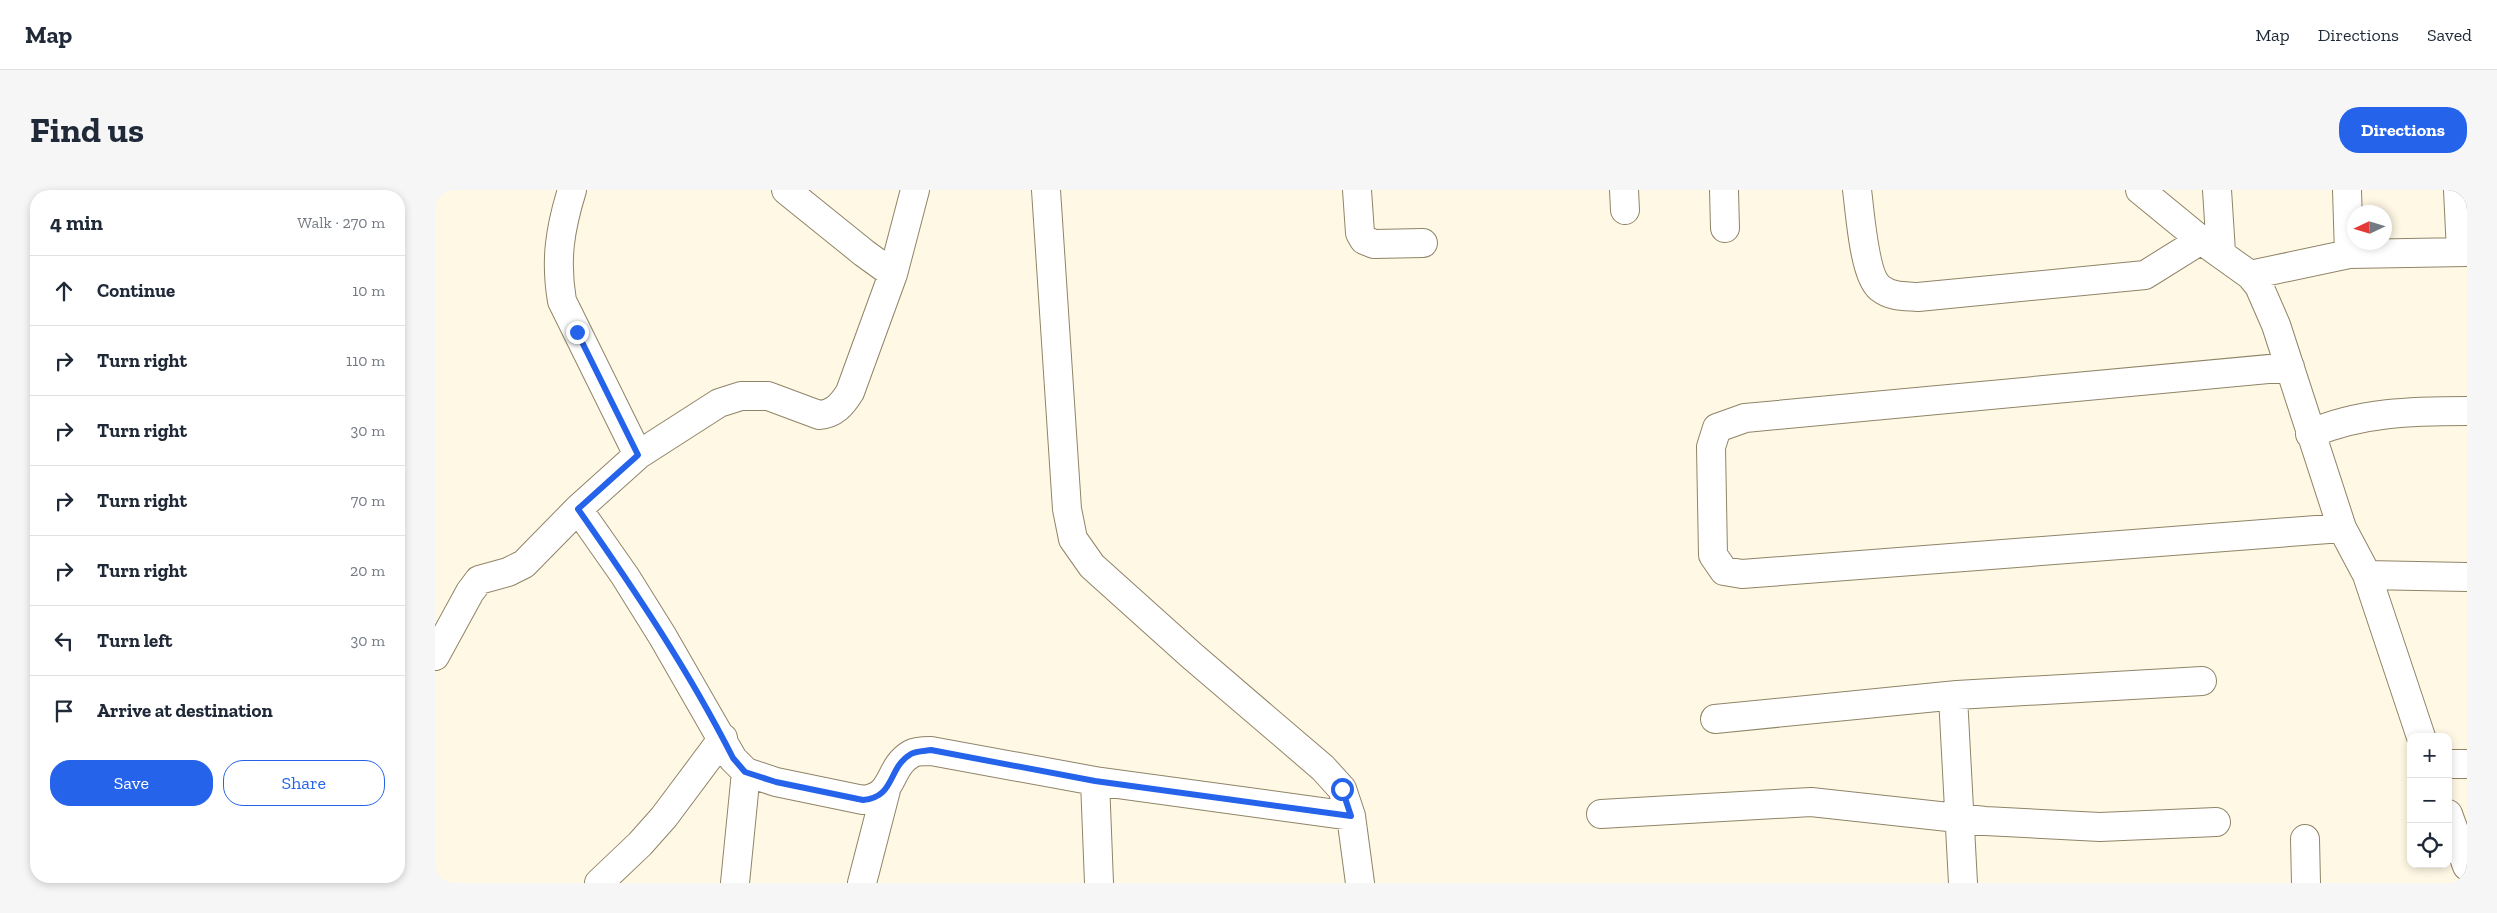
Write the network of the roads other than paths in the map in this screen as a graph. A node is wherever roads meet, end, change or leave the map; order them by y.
1 (571, 190) edge
2 (786, 190) edge
3 (915, 190) edge
4 (1046, 190) edge
5 (1357, 190) edge
6 (1724, 190) edge
7 (1857, 190) edge
8 (2140, 190) edge
9 (2217, 190) edge
10 (2347, 190) edge
11 (2458, 190) edge
12 (1725, 228) dead end
13 (1423, 244) dead end
14 (2211, 246) junction
15 (2464, 252) edge
16 (2349, 254) junction
17 (893, 274) junction
18 (2250, 275) junction
19 (2290, 367) junction
20 (2467, 411) edge
21 (2310, 434) junction
22 (638, 455) junction
23 (578, 509) junction
24 (2342, 528) junction
25 (2367, 575) junction
26 (2467, 578) edge
27 (435, 656) edge
28 (2203, 681) dead end
29 (1953, 697) junction
30 (1715, 719) dead end
31 (2420, 733) edge
32 (723, 738) junction
33 (2452, 764) edge
34 (2467, 764) edge
35 (745, 772) junction
36 (1095, 781) junction
37 (886, 790) junction
38 (1601, 814) dead end
39 (1351, 816) junction
40 (1959, 818) junction
41 (2216, 822) dead end
42 (2451, 823) edge
43 (2305, 839) dead end
44 (2467, 866) edge
45 (599, 883) edge
46 (735, 883) edge
47 (862, 883) edge
48 (1099, 883) edge
49 (1360, 883) edge
50 (1963, 883) edge
51 (2306, 883) edge

1 - 22 street
2 - 17 street
3 - 17 street
4 - 39 street
5 - 13 street
6 - 12 street
7 - 14 street
8 - 14 street
9 - 14 street
10 - 16 street
11 - 15 street
14 - 18 street
15 - 16 street
16 - 18 street
17 - 22 street
18 - 19 street
19 - 21 street
19 - 24 street
20 - 21 street
21 - 24 street
22 - 23 street
23 - 27 street
23 - 32 street
24 - 25 street
25 - 26 street
25 - 31 street
28 - 29 street
29 - 30 street
29 - 40 street
32 - 35 street
32 - 45 street
33 - 34 street
35 - 37 street
35 - 46 street
36 - 37 street
36 - 39 street
36 - 48 street
37 - 47 street
38 - 40 street
39 - 49 street
40 - 41 street
40 - 50 street
42 - 44 street
43 - 51 street

